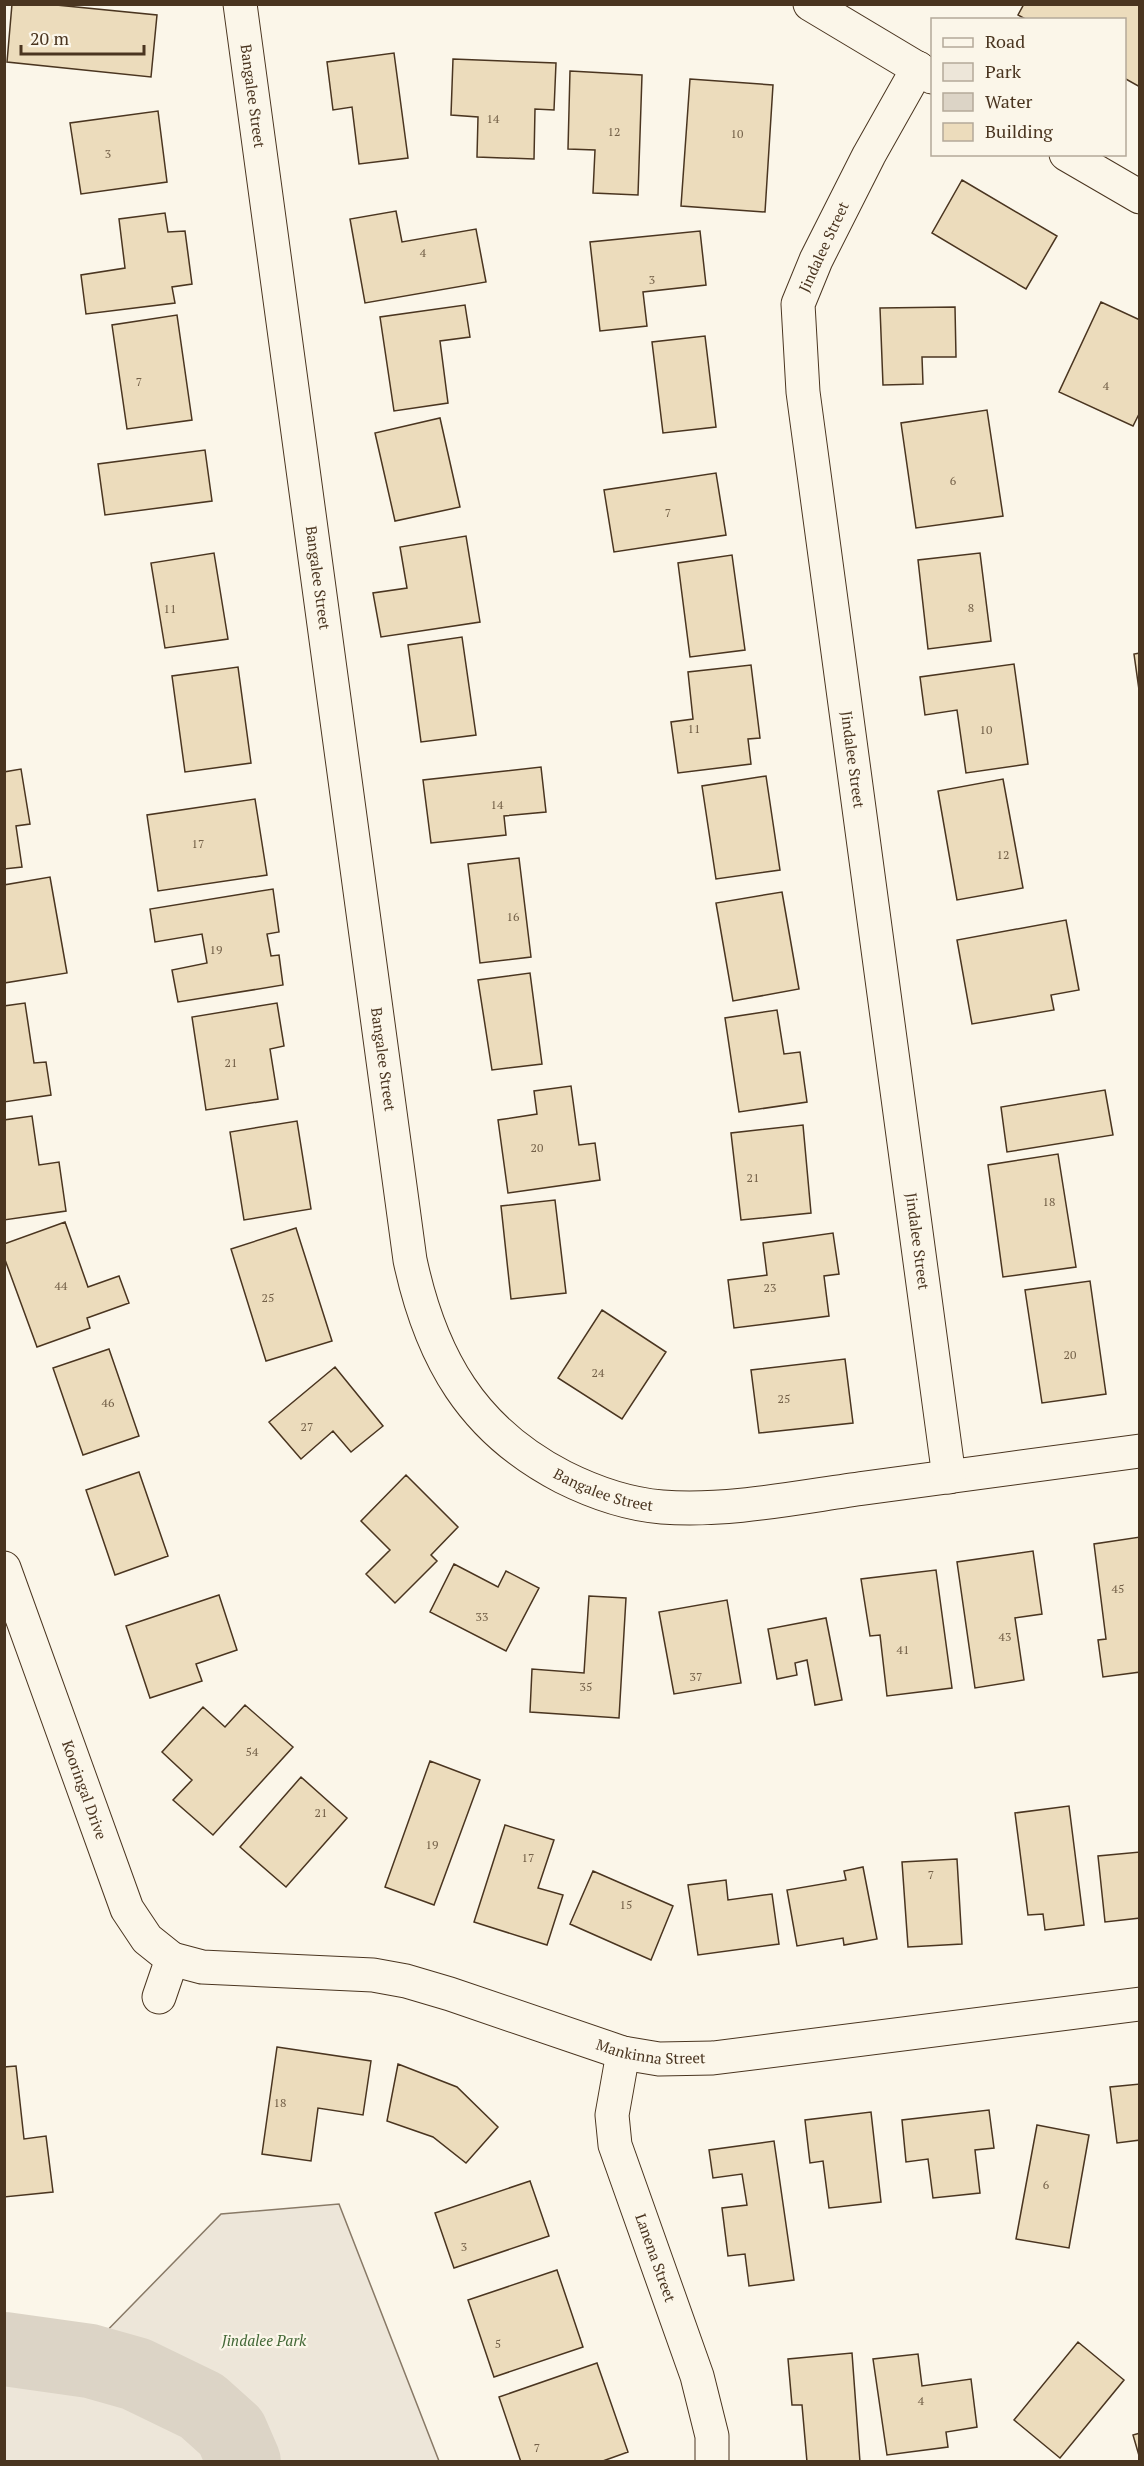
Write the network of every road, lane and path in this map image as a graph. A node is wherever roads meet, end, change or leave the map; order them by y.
1 (240, 4) edge
2 (810, 4) edge
3 (925, 73) edge
4 (1069, 156) edge
5 (1140, 197) edge
6 (1140, 1451) edge
7 (949, 1477) junction
8 (4, 1568) edge
9 (172, 1959) junction
10 (159, 1997) dead end
11 (1140, 2004) edge
12 (623, 2053) junction
13 (712, 2462) edge

1 - 7 street, Bangalee Street
2 - 3 street
3 - 7 street, Jindalee Street
4 - 5 street
6 - 7 street, Bangalee Street
8 - 9 street, Kooringal Drive
9 - 10 street
9 - 12 street, Mankinna Street
11 - 12 street, Mankinna Street
12 - 13 street, Lanena Street

